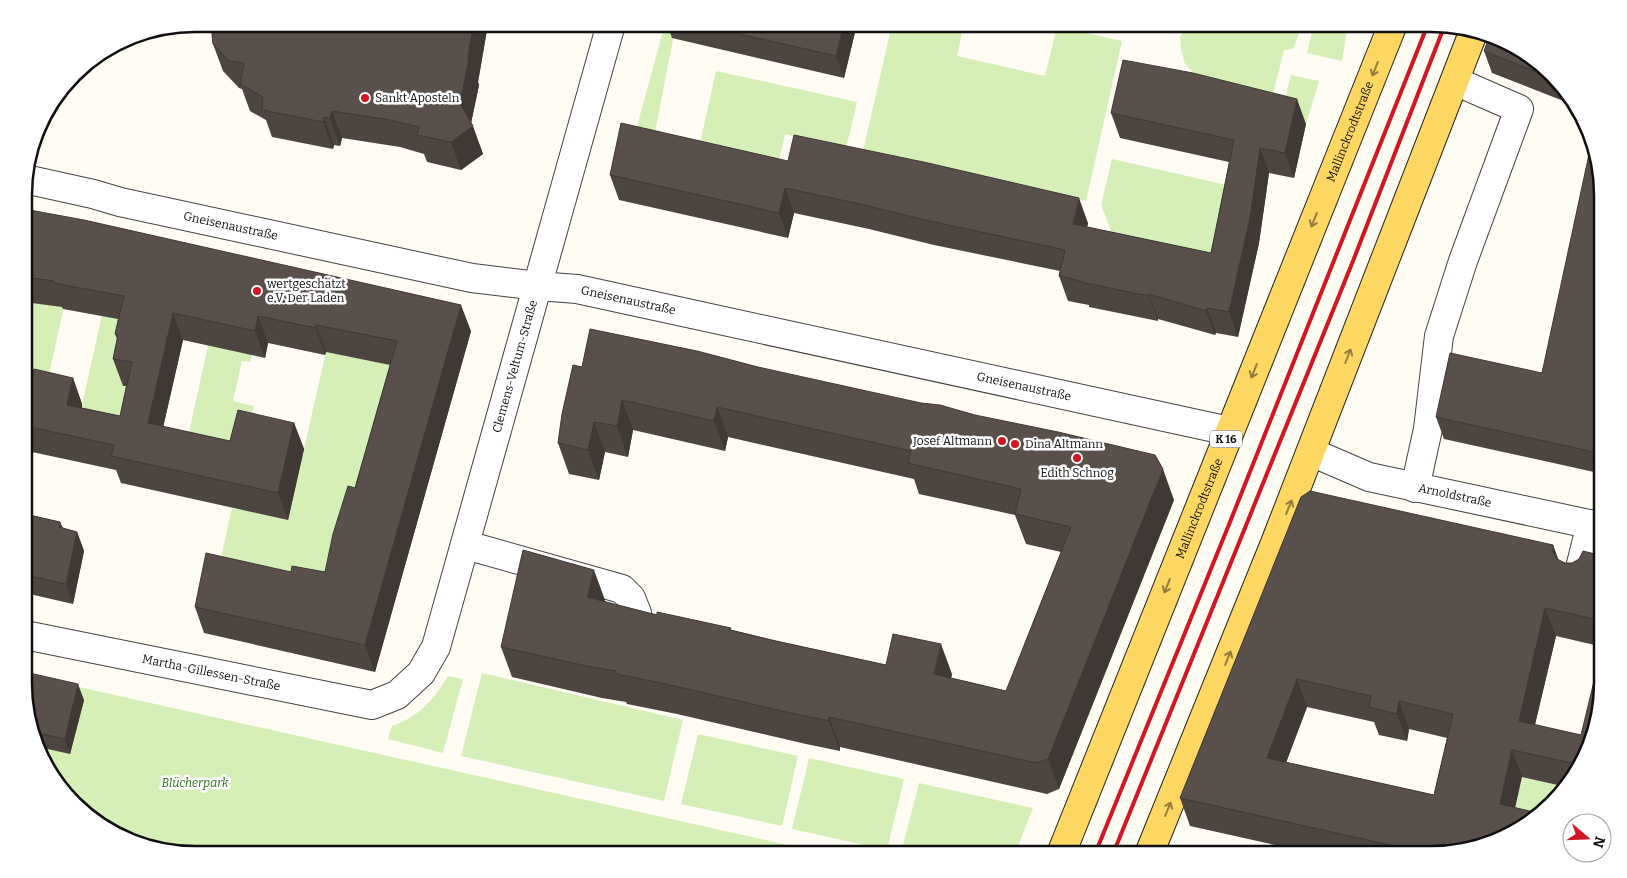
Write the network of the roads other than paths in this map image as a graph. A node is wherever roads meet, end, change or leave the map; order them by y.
1 (1390, 32) edge
2 (609, 33) edge
3 (1471, 38) edge
4 (1455, 80) junction
5 (33, 181) edge
6 (538, 286) junction
7 (1229, 432) junction
8 (1311, 452) junction
9 (1415, 488) junction
10 (1594, 525) edge
11 (1594, 534) edge
12 (466, 545) junction
13 (1578, 576) edge
14 (637, 613) edge
15 (32, 636) edge
16 (396, 695) joint
17 (1063, 845) edge
18 (1153, 845) edge

1 -> 7 main road, Mallinckrodtstraße / K 16
2 - 6 street, Clemens-Veltum-Straße
3 - 4 main road
8 -> 4 main road
4 - 9 street
5 - 6 street, Gneisenaustraße
6 - 7 street, Gneisenaustraße
6 - 12 street, Clemens-Veltum-Straße
7 -> 17 main road, Mallinckrodtstraße / K 16
8 - 9 street, Arnoldstraße
18 -> 8 main road
9 - 10 street, Arnoldstraße
11 - 13 street
12 - 14 street
12 - 16 street, Clemens-Veltum-Straße
15 - 16 street, Martha-Gillessen-Straße

